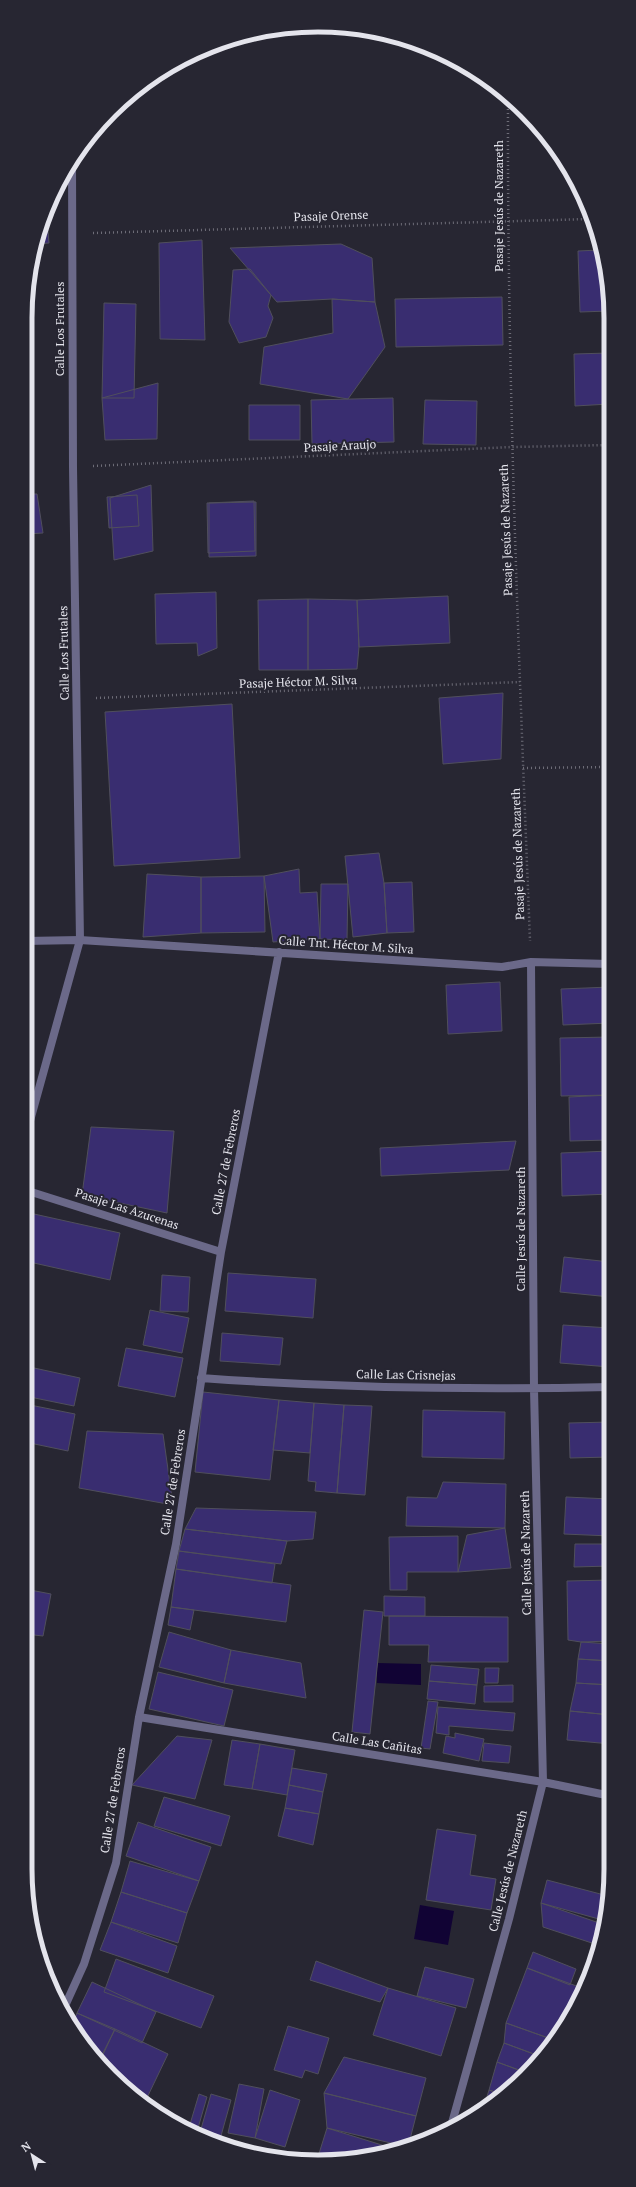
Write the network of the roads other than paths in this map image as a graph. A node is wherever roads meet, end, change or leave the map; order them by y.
1 (72, 172) edge
2 (80, 940) junction
3 (32, 941) edge
4 (279, 952) junction
5 (531, 962) junction
6 (604, 964) edge
7 (32, 1114) edge
8 (32, 1192) edge
9 (221, 1252) junction
10 (201, 1378) junction
11 (604, 1387) edge
12 (534, 1389) junction
13 (138, 1717) junction
14 (543, 1782) junction
15 (604, 1795) edge
16 (66, 2004) edge
17 (452, 2122) edge

1 - 2 street, Calle Los Frutales
2 - 3 street, Calle Tnt. Héctor M. Silva
2 - 4 street, Calle Tnt. Héctor M. Silva
2 - 7 street, Calle Los Frutales
4 - 5 street, Calle Tnt. Héctor M. Silva
4 - 9 street, Calle 27 de Febreros
5 - 6 street, Calle Tnt. Héctor M. Silva
5 - 12 street, Calle Jesús de Nazareth
8 - 9 street, Pasaje Las Azucenas
9 - 10 street, Calle 27 de Febreros
10 - 12 street, Calle Las Crisnejas
10 - 13 street, Calle 27 de Febreros
11 - 12 street, Calle Las Crisnejas
12 - 14 street, Calle Jesús de Nazareth
13 - 14 street, Calle Las Cañitas
13 - 16 street, Calle 27 de Febreros
14 - 15 street, Calle Las Cañitas
14 - 17 street, Calle Jesús de Nazareth

